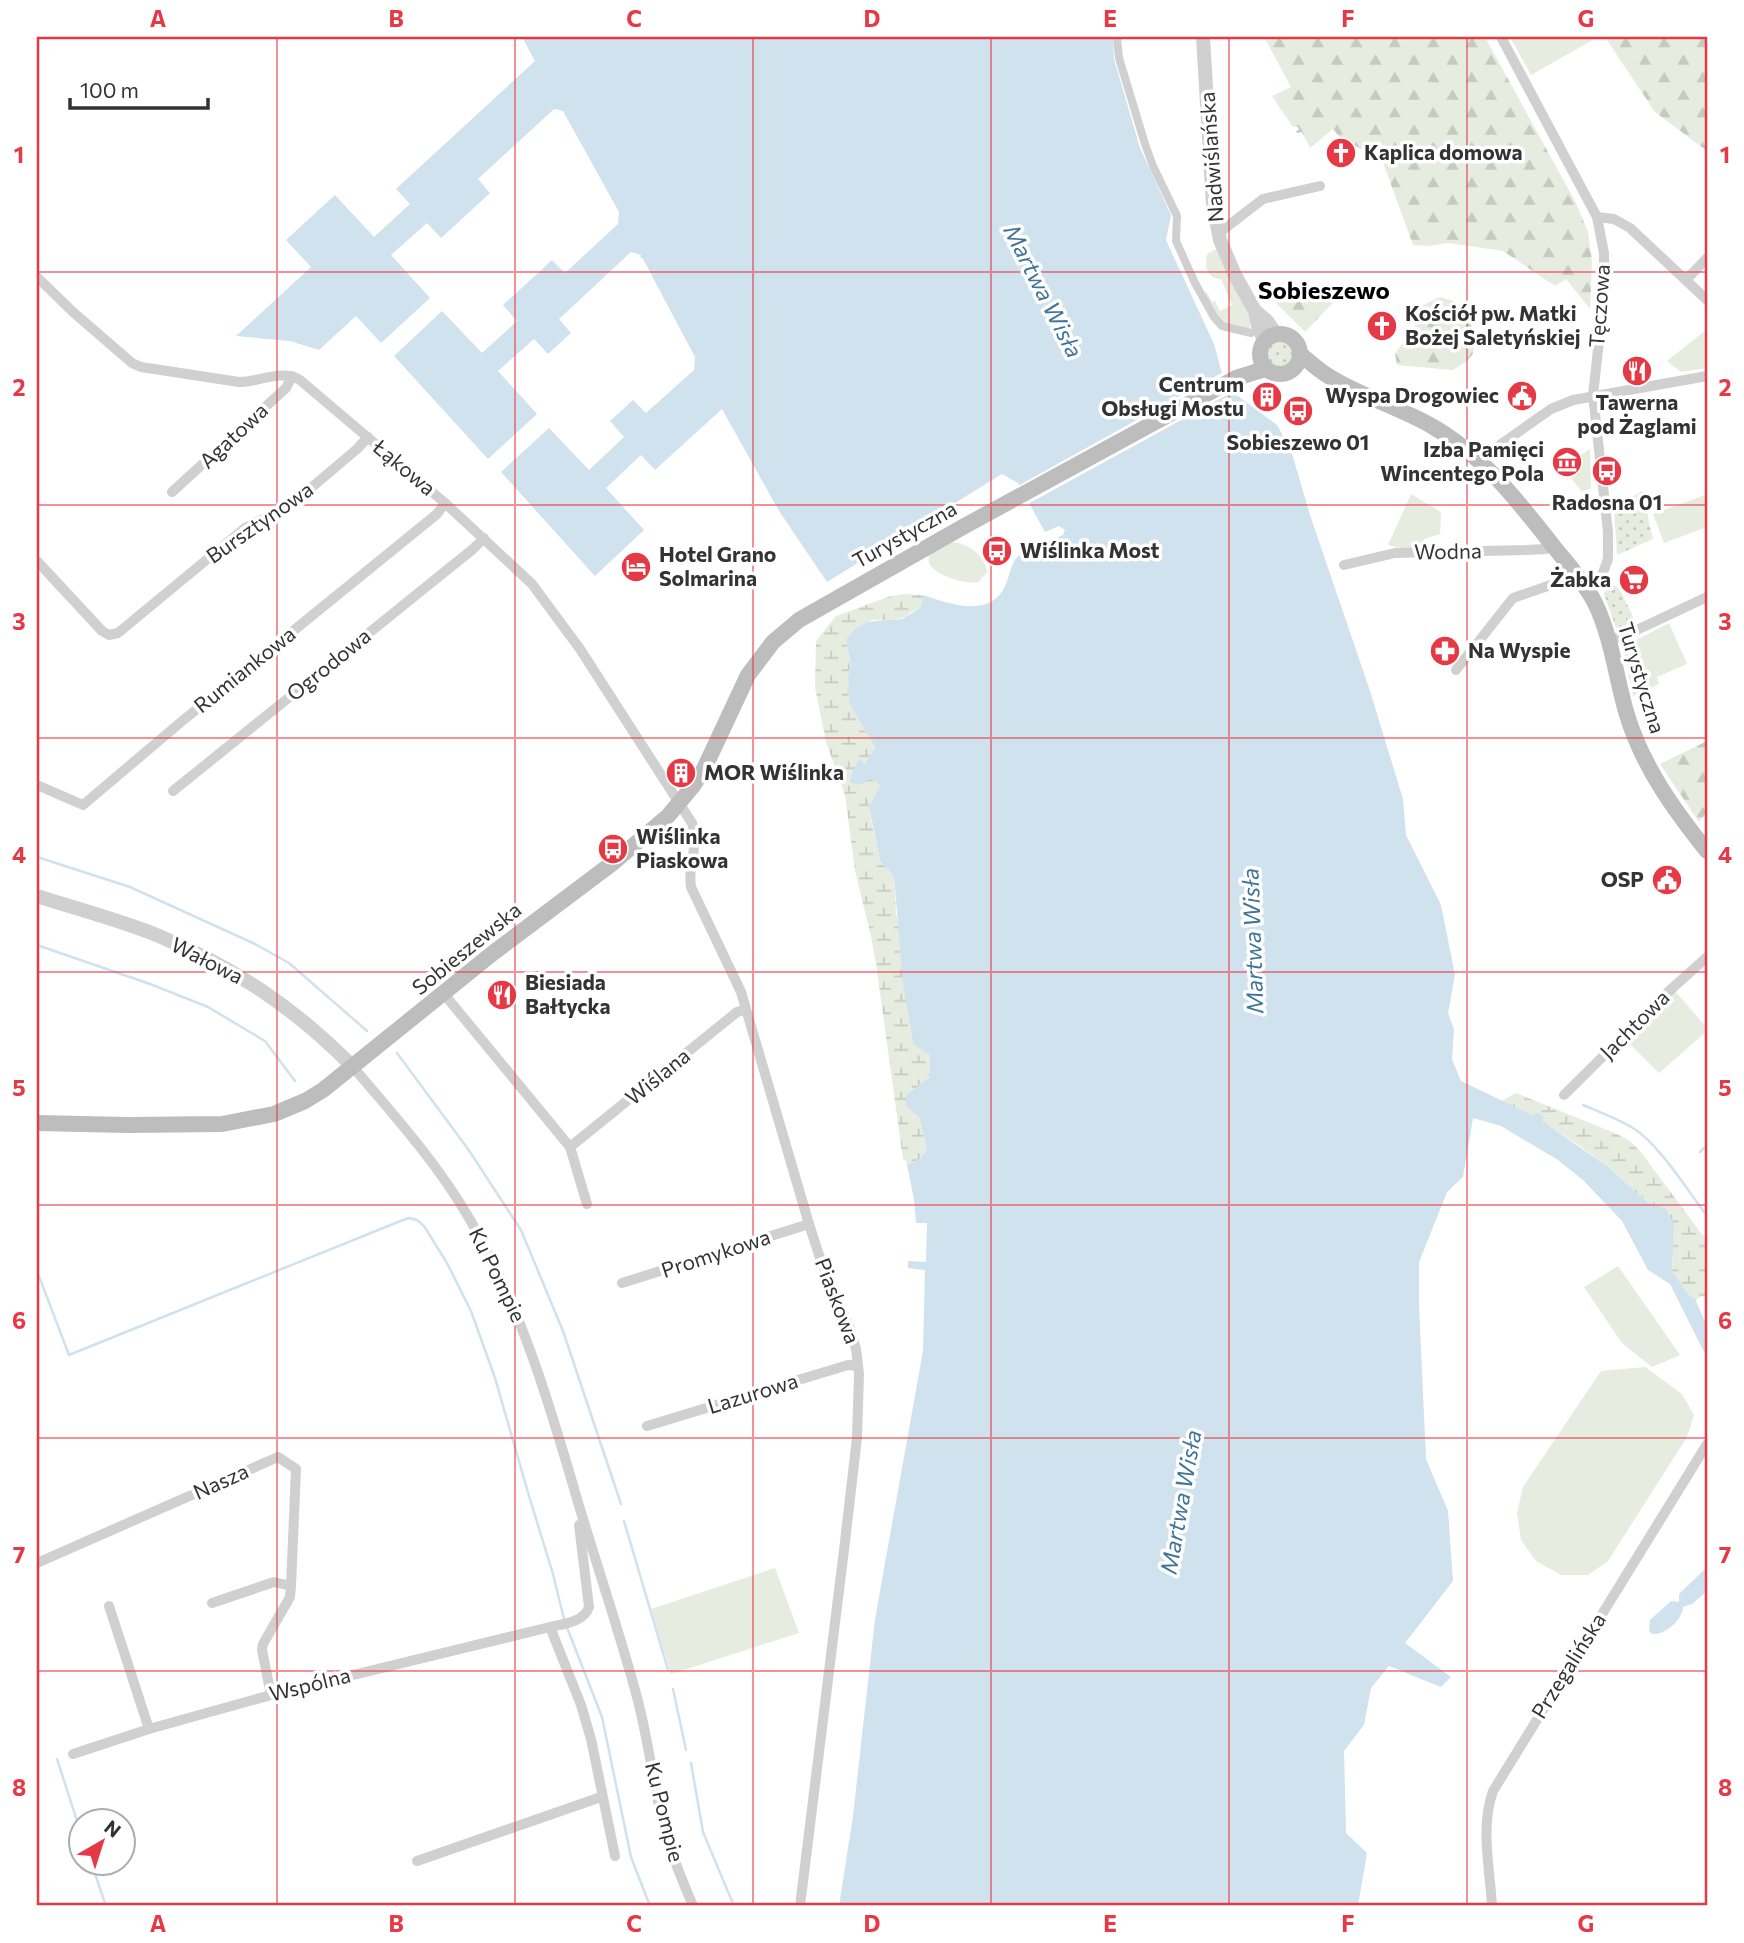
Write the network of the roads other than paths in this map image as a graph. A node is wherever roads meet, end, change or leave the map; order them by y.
1 (1117, 37) edge
2 (1203, 37) edge
3 (1502, 37) edge
4 (1320, 186) dead end
5 (1597, 217) junction
6 (1217, 231) junction
7 (1707, 258) edge
8 (37, 277) edge
9 (1686, 280) junction
10 (1707, 300) edge
11 (1263, 346) junction
12 (1297, 362) junction
13 (292, 376) junction
14 (1707, 376) edge
15 (1593, 395) junction
16 (368, 437) junction
17 (1481, 461) junction
18 (173, 492) dead end
19 (445, 503) junction
20 (484, 538) junction
21 (1552, 544) junction
22 (37, 561) edge
23 (1344, 565) dead end
24 (1575, 573) junction
25 (1587, 590) junction
26 (1707, 597) edge
27 (812, 611) joint
28 (1608, 640) junction
29 (1457, 670) dead end
30 (37, 785) edge
31 (173, 791) dead end
32 (679, 803) junction
33 (1707, 851) edge
34 (37, 896) edge
35 (1707, 957) edge
36 (444, 994) junction
37 (746, 1009) junction
38 (353, 1066) junction
39 (1564, 1095) dead end
40 (37, 1123) edge
41 (570, 1147) junction
42 (587, 1204) dead end
43 (809, 1224) junction
44 (622, 1283) dead end
45 (859, 1366) junction
46 (647, 1426) dead end
47 (1707, 1444) edge
48 (582, 1513) junction
49 (37, 1563) edge
50 (291, 1586) junction
51 (212, 1603) dead end
52 (109, 1605) dead end
53 (553, 1626) junction
54 (271, 1695) junction
55 (149, 1729) junction
56 (73, 1754) dead end
57 (601, 1797) junction
58 (614, 1856) dead end
59 (417, 1861) dead end
60 (693, 1906) edge
61 (800, 1906) edge
62 (1492, 1906) edge

1 - 11 street
2 - 6 street, Nadwiślańska
3 - 5 street, Tęczowa
4 - 6 street
5 - 9 street
5 - 15 street, Tęczowa
6 - 11 street, Nadwiślańska
7 - 9 street
8 - 13 street
9 - 10 street
11 - 12 main road
11 - 12 main road
11 - 27 main road, Turystyczna
12 - 17 main road, Turystyczna
13 - 16 street, Łąkowa
13 - 18 street, Agatowa
14 - 15 street
15 - 17 street
15 - 25 street, Tęczowa
16 - 19 street, Łąkowa
16 - 22 street, Bursztynowa
17 - 21 main road, Turystyczna
19 - 20 street, Łąkowa
19 - 30 street, Rumiankowa
20 - 31 street, Ogrodowa
20 - 32 street, Łąkowa
21 - 23 street, Wodna
21 - 24 main road, Turystyczna
24 - 25 main road, Turystyczna
24 - 29 street
25 - 28 main road, Turystyczna
26 - 28 street
27 - 32 main road, Sobieszewska
28 - 33 main road, Turystyczna
32 - 36 main road, Sobieszewska
32 - 37 street, Piaskowa
34 - 38 street, Wałowa
35 - 39 street, Jachtowa
36 - 38 main road, Sobieszewska
36 - 41 street
37 - 41 street, Wiślana
37 - 43 street, Piaskowa
38 - 40 main road, Sobieszewska
38 - 48 street, Ku Pompie
41 - 42 street
43 - 44 street, Promykowa
43 - 45 street, Piaskowa
45 - 46 street, Lazurowa
45 - 61 street, Piaskowa
47 - 62 street, Przegalińska
48 - 53 street, Ku Pompie
48 - 60 street, Ku Pompie
49 - 50 street, Nasza
50 - 51 street
50 - 54 street, Nasza
52 - 55 street
53 - 54 street, Wspólna
53 - 57 street
54 - 55 street, Wspólna
55 - 56 street, Wspólna
57 - 58 street
57 - 59 street

